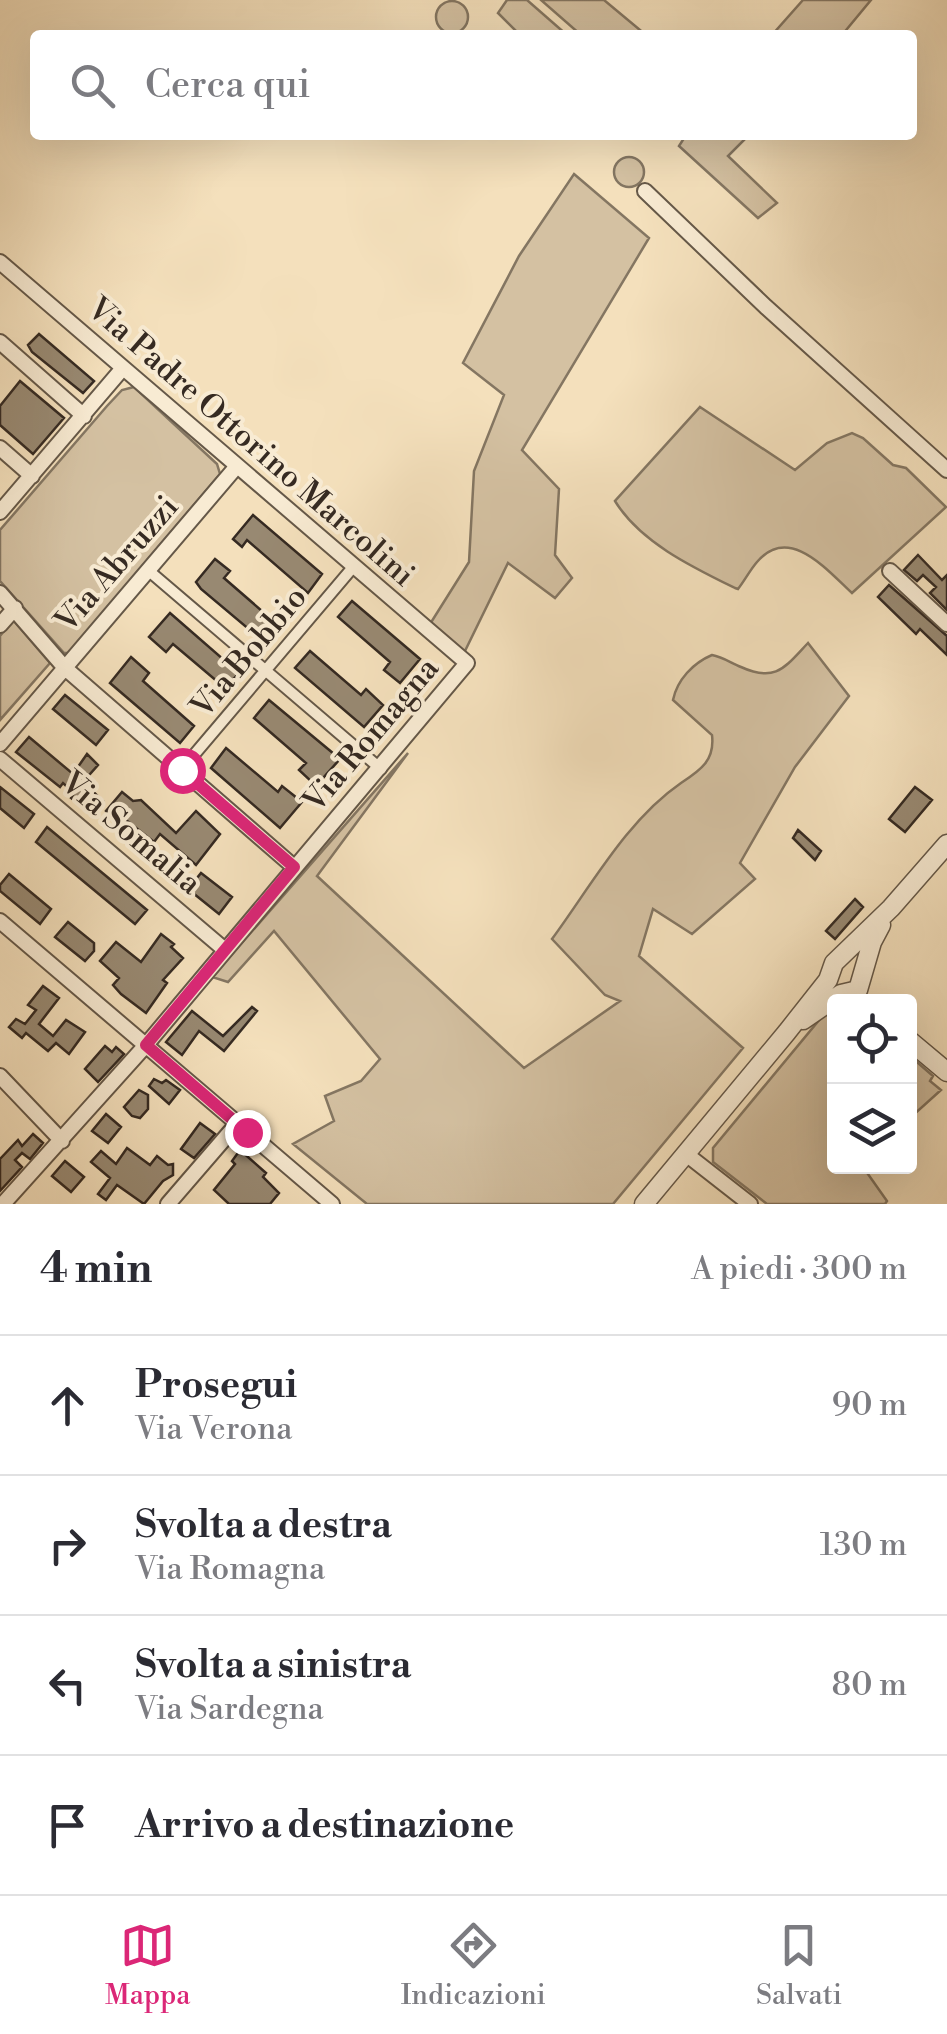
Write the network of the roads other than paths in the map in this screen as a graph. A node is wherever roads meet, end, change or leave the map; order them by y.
1 (645, 191) dead end
2 (0, 262) edge
3 (0, 342) edge
4 (123, 368) junction
5 (84, 416) junction
6 (0, 448) edge
7 (238, 466) junction
8 (947, 470) edge
9 (32, 476) junction
10 (0, 512) edge
11 (354, 566) junction
12 (149, 571) junction
13 (890, 571) dead end
14 (0, 593) edge
15 (14, 608) junction
16 (947, 624) edge
17 (0, 625) edge
18 (467, 663) joint
19 (65, 668) junction
20 (265, 671) junction
21 (0, 744) edge
22 (0, 760) edge
23 (381, 769) junction
24 (182, 770) junction
25 (947, 844) edge
26 (294, 867) junction
27 (891, 908) junction
28 (0, 922) edge
29 (225, 950) junction
30 (840, 960) junction
31 (864, 976) junction
32 (843, 993) edge
33 (872, 994) edge
34 (150, 1040) junction
35 (917, 1046) edge
36 (947, 1072) edge
37 (0, 1076) edge
38 (237, 1124) junction
39 (62, 1140) junction
40 (686, 1154) junction
41 (3, 1204) edge
42 (168, 1204) edge
43 (332, 1204) edge
44 (644, 1204) edge
45 (750, 1204) edge

1 - 8 street
2 - 4 street, Via Padre Ottorino Marcolini
3 - 5 street
4 - 5 street
4 - 7 street, Via Padre Ottorino Marcolini
5 - 9 street
6 - 9 street
7 - 11 street, Via Padre Ottorino Marcolini
7 - 12 street, Via Abruzzi
9 - 10 street
11 - 18 street, Via Padre Ottorino Marcolini
11 - 20 street, Via Bobbio
12 - 19 street, Via Abruzzi
12 - 20 street
13 - 16 street
14 - 15 street
15 - 17 street
15 - 19 street
18 - 23 street, Via Romagna
19 - 21 street, Via Abruzzi
19 - 24 street
20 - 23 street
20 - 24 street, Via Bobbio
22 - 29 street, Via Somalia
23 - 26 street, Via Romagna
24 - 26 street
25 - 27 street
26 - 29 street, Via Romagna
27 - 30 street
27 - 31 street
28 - 34 street
29 - 34 street, Via Romagna
30 - 31 street
30 - 32 street
31 - 32 street
31 - 33 street
32 - 40 street
34 - 38 street
34 - 39 street, Via Romagna
35 - 36 street
37 - 39 street
38 - 42 street
38 - 43 street
39 - 41 street, Via Romagna
40 - 44 street
40 - 45 street

